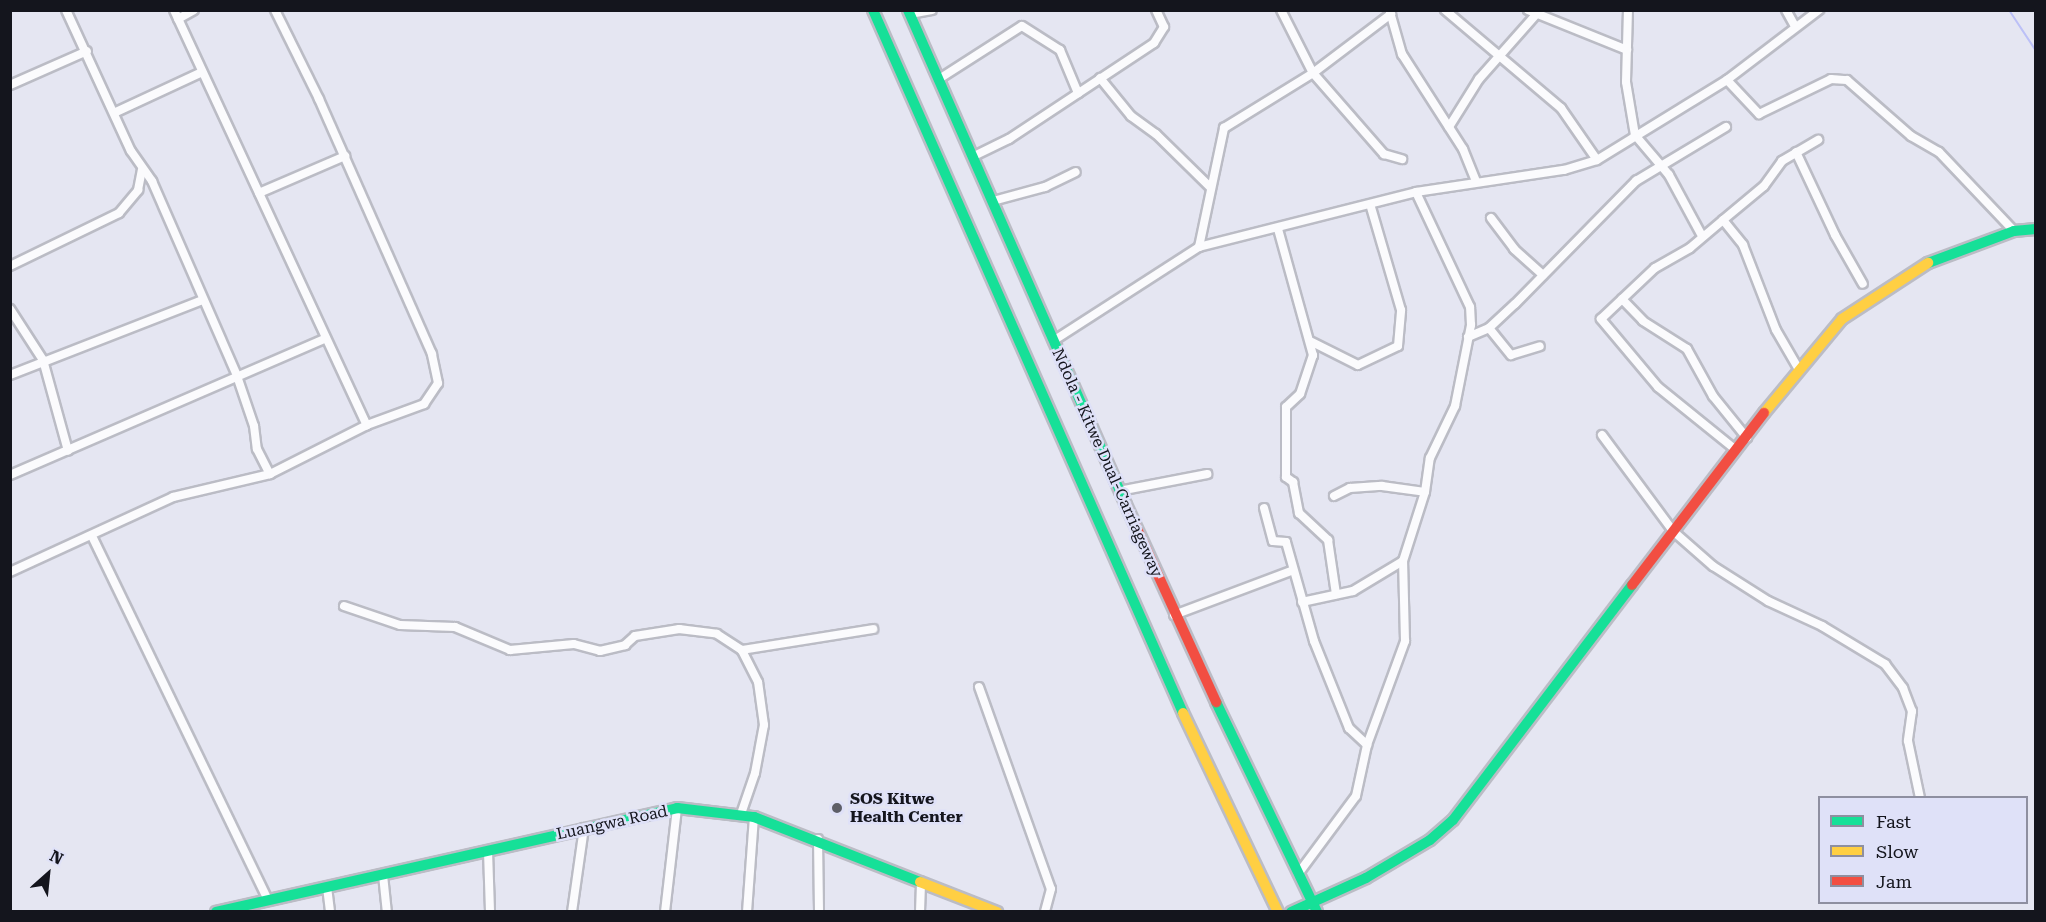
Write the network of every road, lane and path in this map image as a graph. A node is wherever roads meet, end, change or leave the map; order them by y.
1 (66, 10) edge
2 (174, 10) edge
3 (194, 10) edge
4 (275, 10) edge
5 (873, 10) edge
6 (932, 10) edge
7 (1156, 10) edge
8 (1281, 10) edge
9 (1445, 10) edge
10 (1628, 10) edge
11 (1786, 10) edge
12 (1819, 10) edge
13 (909, 12) edge
14 (1390, 12) edge
15 (1534, 12) edge
16 (178, 19) junction
17 (1796, 26) junction
18 (1627, 50) junction
19 (87, 51) junction
20 (1497, 56) junction
21 (202, 72) junction
22 (1313, 73) junction
23 (1100, 78) junction
24 (939, 79) junction
25 (1728, 80) junction
26 (10, 85) edge
27 (1078, 93) junction
28 (116, 112) junction
29 (1449, 127) junction
30 (1726, 127) dead end
31 (1635, 135) junction
32 (1818, 140) dead end
33 (1796, 152) junction
34 (345, 156) junction
35 (974, 156) junction
36 (1402, 159) dead end
37 (1597, 160) junction
38 (1661, 166) junction
39 (142, 170) junction
40 (1076, 172) dead end
41 (1476, 181) junction
42 (1211, 188) junction
43 (1416, 192) junction
44 (258, 193) junction
45 (993, 201) junction
46 (1370, 204) junction
47 (1491, 218) dead end
48 (1723, 220) junction
49 (1278, 229) junction
50 (2036, 229) edge
51 (2014, 231) junction
52 (1702, 236) junction
53 (1199, 247) junction
54 (10, 266) edge
55 (1543, 275) junction
56 (1863, 284) dead end
57 (1622, 299) junction
58 (202, 300) junction
59 (10, 309) edge
60 (1489, 328) junction
61 (1468, 337) junction
62 (326, 338) junction
63 (1053, 341) junction
64 (1312, 342) junction
65 (1540, 346) dead end
66 (43, 360) junction
67 (1798, 368) junction
68 (10, 375) edge
69 (237, 376) junction
70 (367, 425) junction
71 (1602, 435) dead end
72 (1747, 438) junction
73 (1736, 450) junction
74 (68, 451) junction
75 (270, 474) junction
76 (1207, 474) dead end
77 (10, 475) edge
78 (1119, 491) junction
79 (1425, 492) junction
80 (1334, 496) dead end
81 (1264, 508) dead end
82 (1673, 531) junction
83 (92, 536) junction
84 (1403, 561) junction
85 (1291, 571) junction
86 (10, 572) edge
87 (1336, 594) junction
88 (1302, 602) junction
89 (344, 606) dead end
90 (1174, 615) junction
91 (873, 629) dead end
92 (742, 650) junction
93 (978, 687) dead end
94 (1368, 745) junction
95 (1920, 796) edge
96 (677, 808) junction
97 (741, 814) junction
98 (754, 817) junction
99 (584, 828) junction
100 (818, 839) junction
101 (488, 851) junction
102 (1298, 874) junction
103 (383, 875) junction
104 (921, 882) junction
105 (327, 887) junction
106 (1266, 890) junction
107 (268, 900) junction
108 (1315, 907) edge
109 (234, 910) edge
110 (216, 912) edge
111 (330, 912) edge
112 (387, 912) edge
113 (490, 912) edge
114 (572, 912) edge
115 (665, 912) edge
116 (747, 912) edge
117 (819, 912) edge
118 (920, 912) edge
119 (997, 912) edge
120 (1045, 912) edge
121 (1263, 912) edge
122 (1278, 912) edge
123 (1291, 912) edge

1 - 19 street
2 - 16 street
3 - 16 street
4 - 34 street
5 - 106 main road, Ndola - Kitwe Dual-Carriageway
6 - 13 street
7 - 23 street
8 - 22 street
9 - 20 street
10 - 18 street
11 - 17 street
12 - 17 street
13 - 24 main road, Ndola - Kitwe Dual-Carriageway
14 - 22 street
14 - 29 street
15 - 18 street
15 - 20 street
16 - 21 street
17 - 25 street
18 - 31 street
19 - 26 street
19 - 28 street
20 - 29 street
20 - 37 street
21 - 28 street
21 - 44 street
22 - 36 street
22 - 42 street
23 - 27 street
23 - 42 street
24 - 27 street
24 - 35 main road, Ndola - Kitwe Dual-Carriageway
25 - 31 street
25 - 51 street
27 - 35 street
28 - 39 street
29 - 41 street
30 - 38 street
31 - 37 street
31 - 38 street
32 - 33 street
33 - 48 street
33 - 56 street
34 - 44 street
34 - 70 street
35 - 45 main road, Ndola - Kitwe Dual-Carriageway
37 - 41 street
38 - 52 street
38 - 55 street
39 - 54 street
39 - 58 street
40 - 45 street
41 - 43 street
42 - 53 street
43 - 46 street
43 - 61 street
44 - 62 street
45 - 63 main road, Ndola - Kitwe Dual-Carriageway
46 - 49 street
46 - 64 street
47 - 55 street
48 - 52 street
48 - 67 street
49 - 53 street
49 - 64 street
50 - 51 main road
51 - 67 main road
52 - 57 street
53 - 63 street
55 - 60 street
57 - 72 street
57 - 73 street
58 - 66 street
58 - 69 street
59 - 66 street
60 - 61 street
60 - 65 street
61 - 79 street
62 - 69 street
62 - 70 street
63 - 78 main road, Ndola - Kitwe Dual-Carriageway
64 - 87 street
66 - 68 street
66 - 74 street
67 - 72 main road
69 - 74 street
69 - 75 street
70 - 75 street
71 - 82 street
72 - 73 main road
73 - 82 main road
74 - 77 street
75 - 83 street
76 - 78 street
78 - 90 main road, Ndola - Kitwe Dual-Carriageway
79 - 80 street
79 - 84 street
81 - 85 street
82 - 95 street
82 - 108 main road
83 - 86 street
83 - 107 street
84 - 87 street
84 - 94 street
85 - 88 street
85 - 90 street
87 - 88 street
88 - 94 street
89 - 92 street
90 - 102 main road, Ndola - Kitwe Dual-Carriageway
91 - 92 street
92 - 97 street
93 - 120 street
94 - 102 street
96 - 97 main road, Luangwa Road
96 - 99 main road, Luangwa Road
96 - 115 street
97 - 98 main road, Luangwa Road
98 - 100 main road, Luangwa Road
98 - 116 street
99 - 101 main road, Luangwa Road
99 - 114 street
100 - 104 main road, Luangwa Road
100 - 117 street
101 - 103 main road, Luangwa Road
101 - 113 street
102 - 108 main road, Ndola - Kitwe Dual-Carriageway
103 - 105 main road, Luangwa Road
103 - 112 street
104 - 118 street
104 - 119 main road, Luangwa Road
105 - 107 main road, Luangwa Road
105 - 111 street
106 - 121 main road
106 - 122 main road, Ndola - Kitwe Dual-Carriageway
107 - 109 main road, Luangwa Road
108 - 123 main road
109 - 110 main road, Luangwa Road

